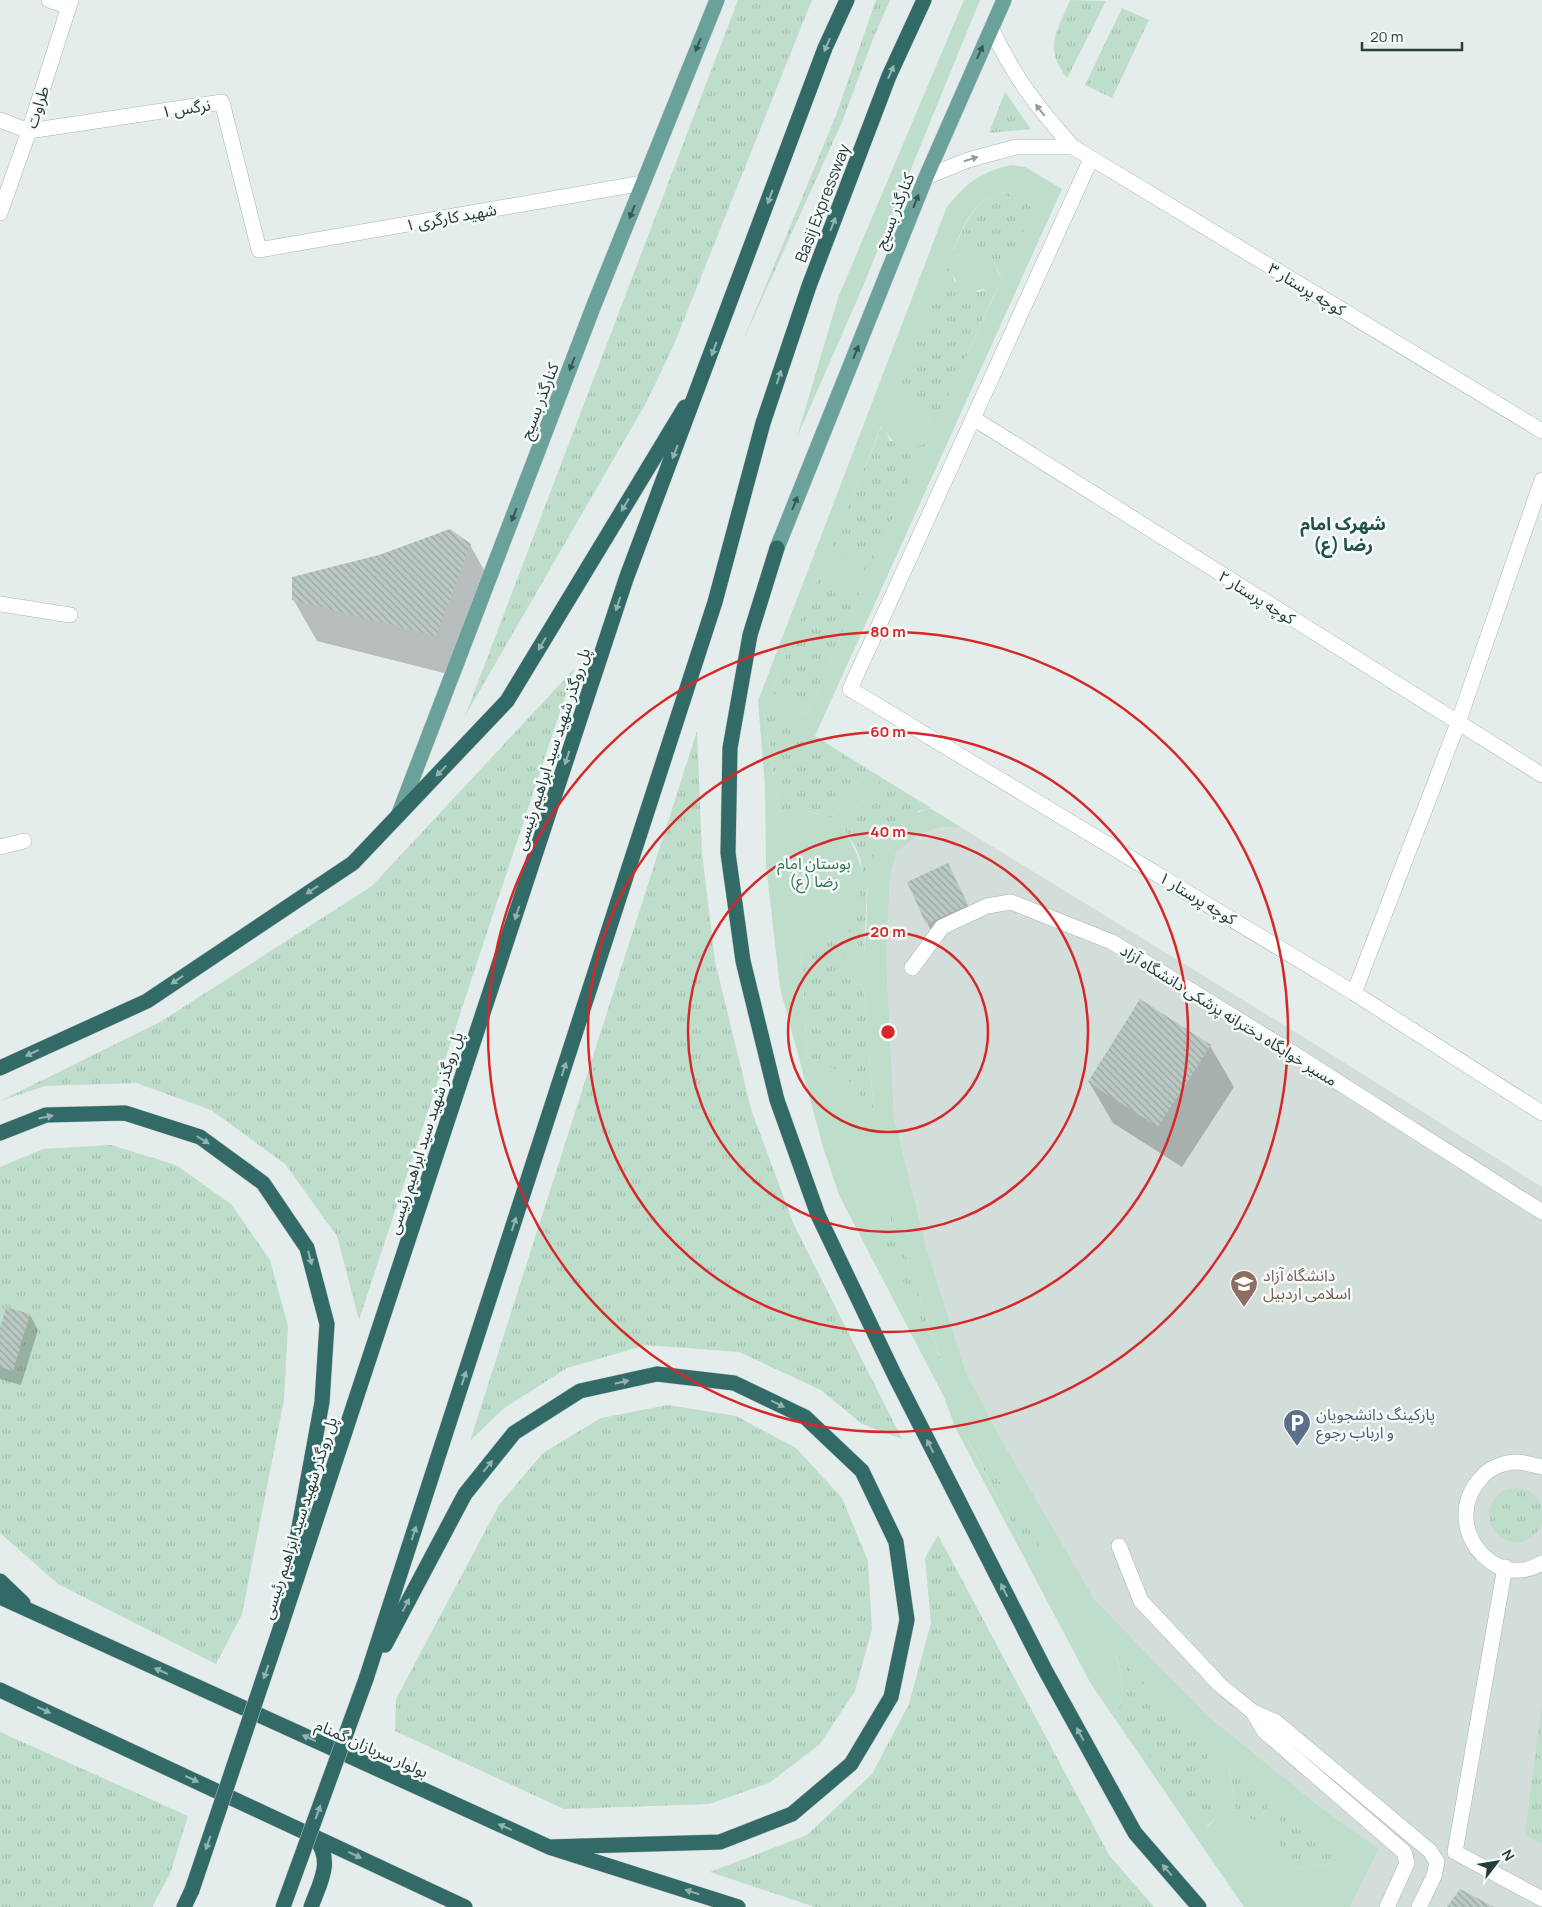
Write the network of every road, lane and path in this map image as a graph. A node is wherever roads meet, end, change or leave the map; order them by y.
1 (49, 0) edge
2 (716, 0) edge
3 (847, 0) edge
4 (924, 0) edge
5 (1004, 0) edge
6 (70, 4) edge
7 (991, 28) junction
8 (0, 120) edge
9 (29, 132) junction
10 (1073, 147) junction
11 (1091, 159) junction
12 (926, 177) junction
13 (643, 183) junction
14 (0, 213) edge
15 (259, 250) joint
16 (705, 373) junction
17 (973, 418) junction
18 (1542, 431) edge
19 (1542, 480) edge
20 (777, 548) joint
21 (0, 604) edge
22 (70, 615) dead end
23 (1458, 723) junction
24 (1542, 775) edge
25 (398, 816) junction
26 (24, 841) dead end
27 (0, 847) edge
28 (912, 968) dead end
29 (1354, 993) junction
30 (0, 1068) edge
31 (1542, 1113) edge
32 (0, 1133) edge
33 (1542, 1212) edge
34 (1542, 1467) edge
35 (1119, 1546) dead end
36 (1542, 1563) edge
37 (1504, 1567) junction
38 (0, 1581) edge
39 (0, 1597) edge
40 (35, 1614) junction
41 (281, 1626) junction
42 (366, 1679) junction
43 (0, 1690) edge
44 (1254, 1712) junction
45 (313, 1835) junction
46 (549, 1847) junction
47 (1455, 1852) junction
48 (1437, 1862) junction
49 (1542, 1899) edge
50 (185, 1907) edge
51 (283, 1907) edge
52 (311, 1907) edge
53 (465, 1907) edge
54 (738, 1907) edge
55 (1199, 1907) edge
56 (1387, 1907) edge
57 (1419, 1907) edge

1 - 6 street
2 -> 13 main road, کنارگذر بسیج
3 -> 16 highway
42 -> 4 highway, Basij Expressway
5 - 7 main road, کنارگذر بسیج
6 - 9 street, طراوت
10 -> 7 street, کوچه پرستار ۳
12 -> 7 main road, کنارگذر بسیج
8 - 9 street
9 - 14 street, طراوت
9 - 15 street, نرگس ۱
10 - 11 street, کوچه پرستار ۳
12 -> 10 street
11 - 17 street
11 - 18 street, کوچه پرستار ۳
20 -> 12 main road, کنارگذر بسیج
13 - 15 street, شهید کارگری ۱
13 -> 25 main road, کنارگذر بسیج
16 -> 25 highway
16 -> 41 highway, پل روگذر شهید سید ابراهیم رئیسی
17 - 23 street, کوچه پرستار ۲
17 - 29 street, کوچه پرستار ۱
19 - 23 street
55 -> 20 highway
21 - 22 street
23 - 24 street, کوچه پرستار ۲
23 - 29 street
25 -> 30 highway
26 - 27 street
28 - 33 street, مسیر خوابگاه دخترانه پزشکی دانشگاه آزاد
29 - 31 street, کوچه پرستار ۱
32 -> 41 highway
34 - 37 street
35 - 44 street
36 - 37 street
37 - 47 street
38 - 40 highway
39 - 40 highway, بولوار سربازان گمنام
46 -> 40 highway, بولوار سربازان گمنام
41 -> 50 highway, پل روگذر شهید سید ابراهیم رئیسی, bridge
42 -> 46 highway
51 -> 42 highway, bridge
43 -> 45 highway
44 - 48 street
44 - 56 street
45 - 52 highway
45 -> 53 highway
54 -> 46 highway, بولوار سربازان گمنام
47 - 48 street
47 - 49 street
48 - 57 street

